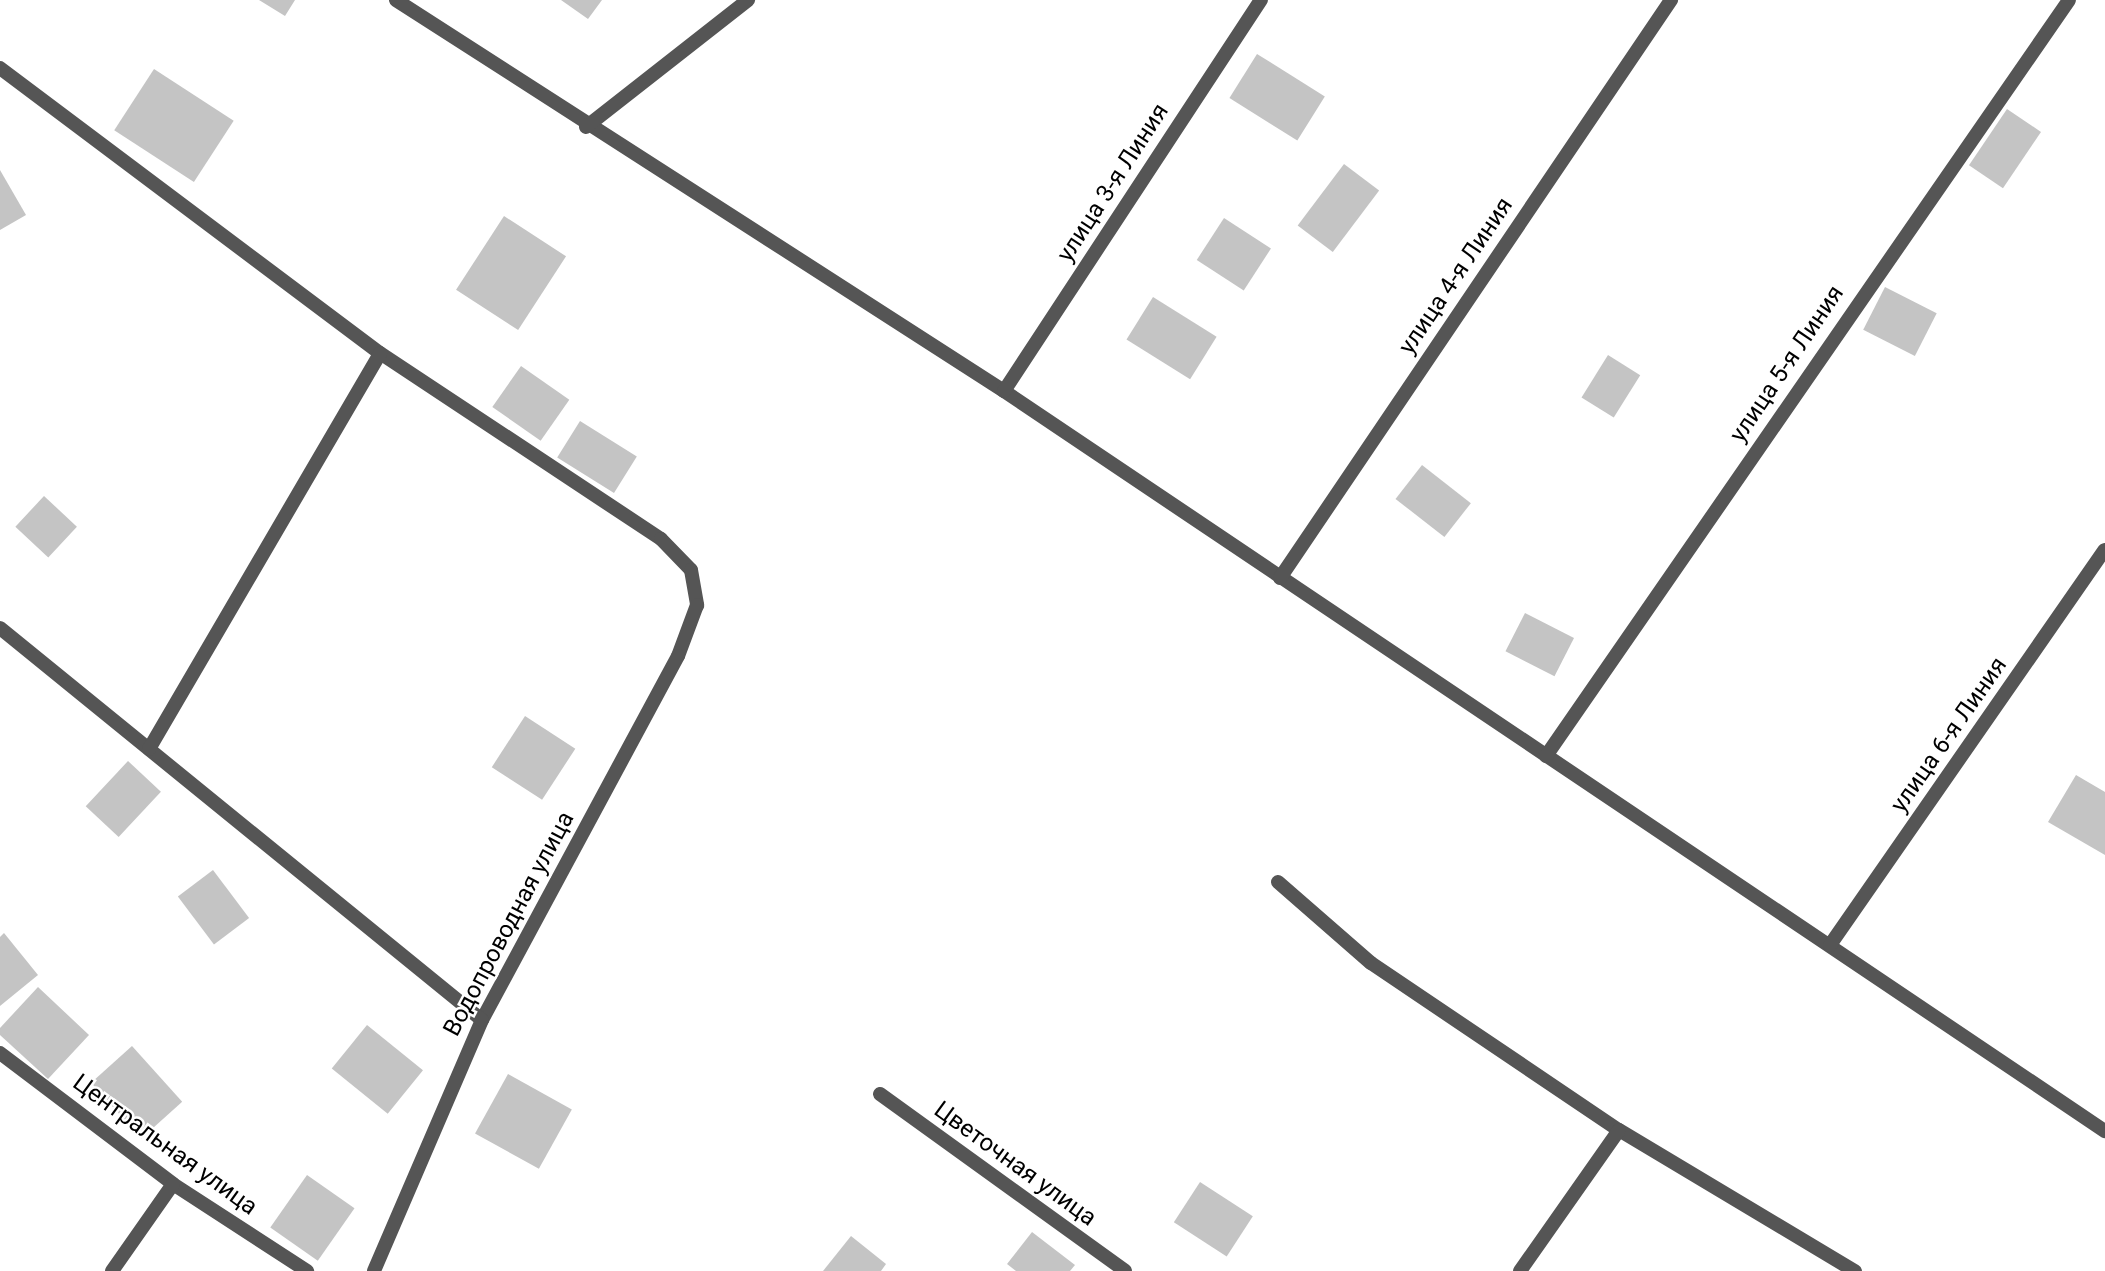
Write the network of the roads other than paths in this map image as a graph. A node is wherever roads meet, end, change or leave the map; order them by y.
1 (396, 0) edge
2 (748, 0) edge
3 (1261, 0) edge
4 (1671, 0) edge
5 (2069, 0) edge
6 (0, 68) edge
7 (586, 127) junction
8 (380, 353) junction
9 (1004, 391) junction
10 (2105, 550) edge
11 (1280, 578) junction
12 (0, 628) edge
13 (149, 749) junction
14 (1546, 756) junction
15 (1278, 882) dead end
16 (1830, 945) junction
17 (482, 1020) junction
18 (0, 1053) edge
19 (880, 1094) dead end
20 (1619, 1130) junction
21 (2105, 1131) edge
22 (173, 1184) junction
23 (112, 1271) edge
24 (307, 1271) edge
25 (374, 1271) edge
26 (1125, 1271) edge
27 (1520, 1271) edge
28 (1855, 1271) edge

1 - 7 street
2 - 7 street
3 - 9 street, улица 3-я Линия
4 - 11 street, улица 4-я Линия
5 - 14 street, улица 5-я Линия
6 - 8 street
7 - 9 street
8 - 13 street
8 - 17 street, Водопроводная улица
9 - 11 street
10 - 16 street, улица 6-я Линия
11 - 14 street
12 - 13 street
13 - 17 street
14 - 16 street
15 - 20 street
16 - 21 street
17 - 25 street, Водопроводная улица
18 - 22 street, Центральная улица
19 - 26 street, Цветочная улица
20 - 27 street
20 - 28 street
22 - 23 street
22 - 24 street, Центральная улица

